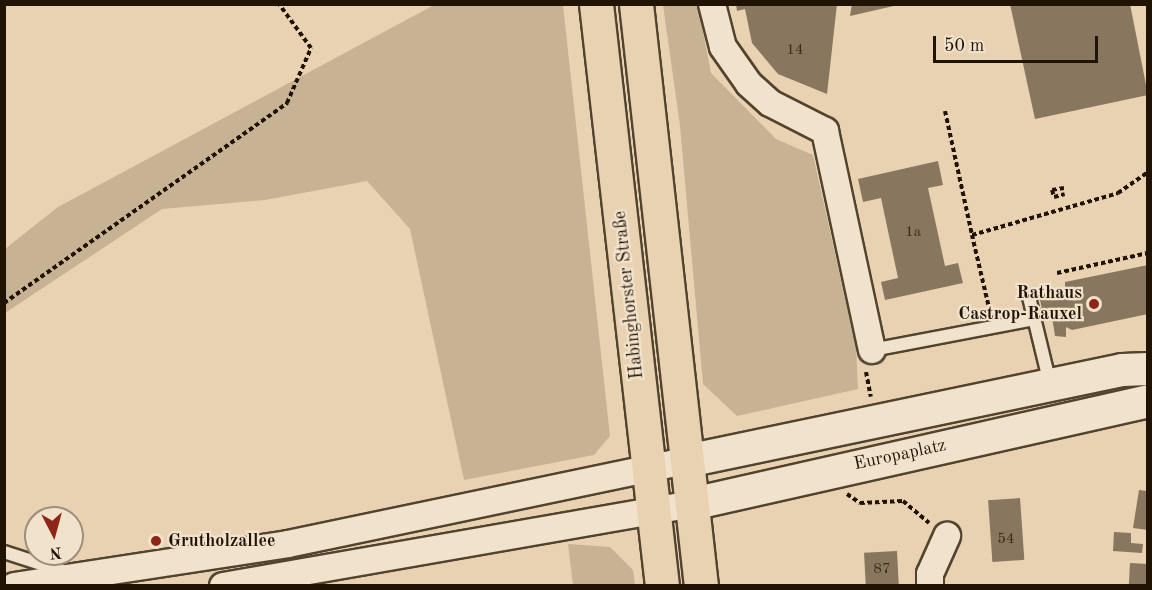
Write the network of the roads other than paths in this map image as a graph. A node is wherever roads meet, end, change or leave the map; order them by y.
1 (596, 4) edge
2 (636, 4) edge
3 (712, 4) edge
4 (1029, 297) dead end
5 (1034, 319) junction
6 (872, 350) joint
7 (1148, 369) edge
8 (1050, 385) junction
9 (1148, 401) edge
10 (1109, 409) junction
11 (687, 461) junction
12 (649, 468) junction
13 (692, 504) junction
14 (654, 509) junction
15 (947, 536) road end
16 (4, 552) edge
17 (73, 574) junction
18 (14, 585) edge
19 (222, 585) edge
20 (662, 585) edge
21 (701, 585) edge
22 (930, 585) edge

1 - 12 main road, Habinghorster Straße
2 - 11 main road
3 - 6 street
4 - 5 lane, Europaplatz
5 - 6 lane
5 - 8 lane, Europaplatz
7 - 8 street, Europaplatz
8 - 10 street, Europaplatz
8 - 11 street, Europaplatz
9 - 10 street, Europaplatz
10 - 13 street, Europaplatz
11 - 12 street
11 - 13 main road
12 - 14 main road, Habinghorster Straße
12 - 17 street
13 - 14 street
13 - 21 main road
14 - 19 street
14 - 20 main road, Habinghorster Straße
15 - 22 street
16 - 17 lane
17 - 18 street

